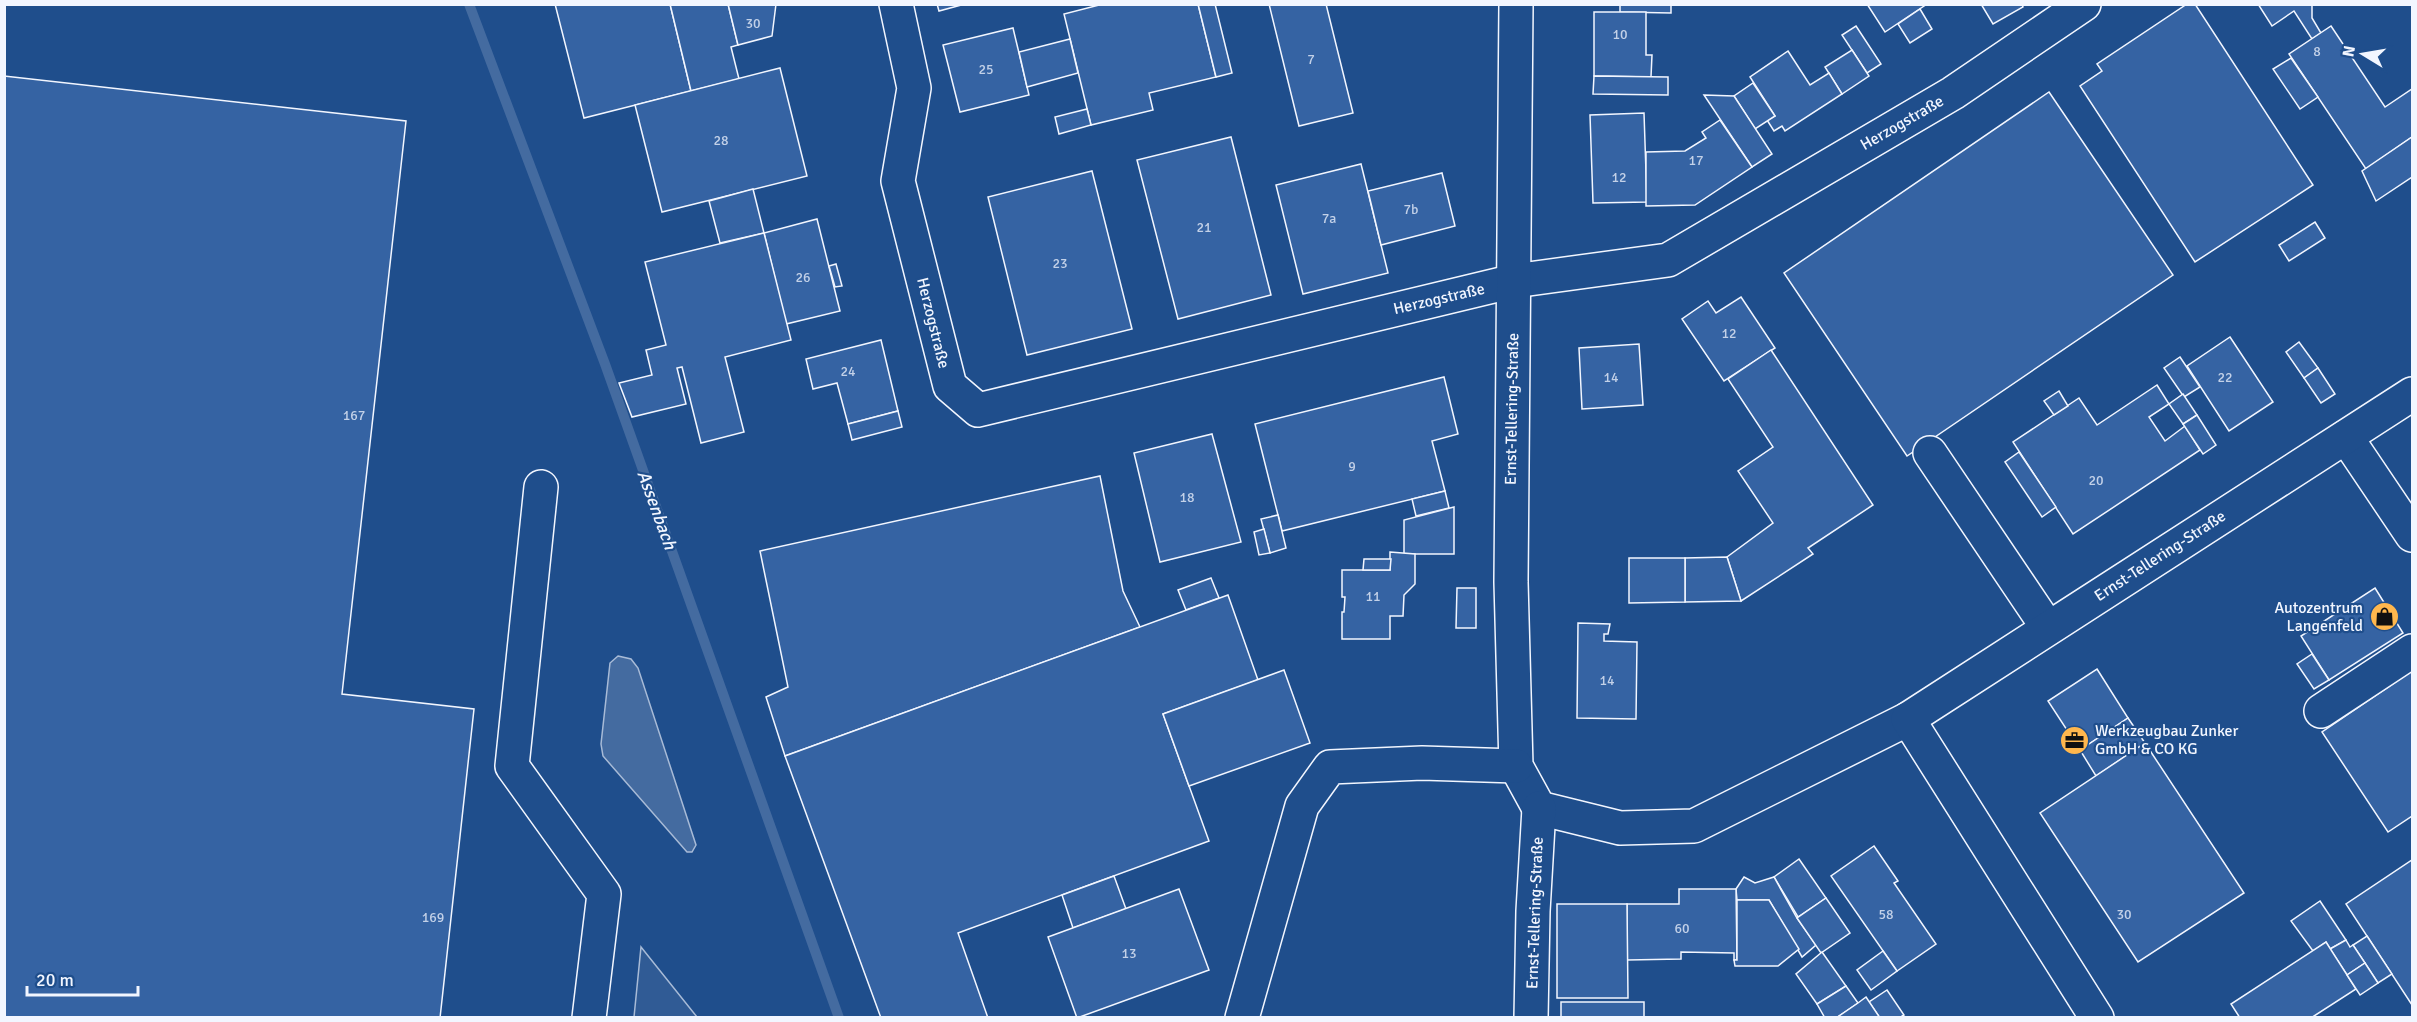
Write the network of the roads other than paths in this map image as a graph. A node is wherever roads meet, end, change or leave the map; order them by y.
1 (896, 4) edge
2 (1516, 4) edge
3 (2085, 4) edge
4 (1514, 281) junction
5 (2412, 394) edge
6 (2346, 437) junction
7 (1930, 453) dead end
8 (541, 487) dead end
9 (2412, 535) edge
10 (2048, 628) junction
11 (2412, 651) edge
12 (2322, 711) dead end
13 (1908, 719) junction
14 (1516, 766) junction
15 (1539, 808) junction
16 (589, 1017) edge
17 (1242, 1017) edge
18 (1531, 1017) edge
19 (2097, 1017) edge

1 - 4 street, Herzogstraße
2 - 4 street, Ernst-Tellering-Straße
3 - 4 street, Herzogstraße
4 - 14 street, Ernst-Tellering-Straße
5 - 6 street, Ernst-Tellering-Straße
6 - 9 street
6 - 10 street, Ernst-Tellering-Straße
7 - 10 street
8 - 16 street
10 - 13 street, Ernst-Tellering-Straße
11 - 12 street
13 - 15 street, Ernst-Tellering-Straße
13 - 19 street
14 - 15 street, Ernst-Tellering-Straße
14 - 17 street
15 - 18 street, Ernst-Tellering-Straße

